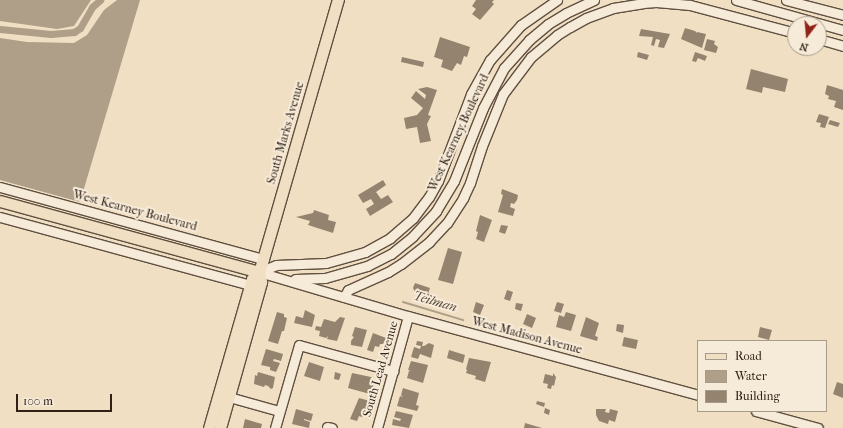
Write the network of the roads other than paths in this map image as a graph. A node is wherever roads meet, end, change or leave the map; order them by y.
1 (338, 0) edge
2 (557, 0) edge
3 (594, 0) edge
4 (736, 0) edge
5 (786, 0) edge
6 (843, 15) edge
7 (843, 30) edge
8 (787, 31) edge
9 (827, 42) edge
10 (843, 46) edge
11 (0, 187) edge
12 (0, 201) edge
13 (0, 216) edge
14 (263, 259) junction
15 (259, 272) junction
16 (275, 277) junction
17 (250, 286) junction
18 (344, 297) junction
19 (408, 316) junction
20 (393, 371) junction
21 (697, 395) edge
22 (229, 397) junction
23 (279, 411) junction
24 (760, 412) edge
25 (209, 428) edge
26 (220, 428) edge
27 (275, 428) edge
28 (376, 428) edge
29 (818, 428) edge

1 - 14 main road, South Marks Avenue
2 - 15 street
3 - 16 street, West Kearney Boulevard
4 - 7 street
5 - 6 street
8 - 18 street
9 - 10 street
11 - 14 street, West Kearney Boulevard
12 - 15 main road
13 - 17 street
14 - 15 main road, South Marks Avenue
15 - 16 street, West Madison Avenue
15 - 17 main road, South Marks Avenue
15 - 22 main road, South Marks Avenue
16 - 18 street, West Madison Avenue
17 - 25 main road, South Marks Avenue
18 - 19 street, West Madison Avenue
19 - 20 street, South Lead Avenue
19 - 21 street, West Madison Avenue
20 - 23 street
20 - 28 street, South Lead Avenue
22 - 23 street
22 - 26 main road, South Marks Avenue
23 - 27 street
24 - 29 street

